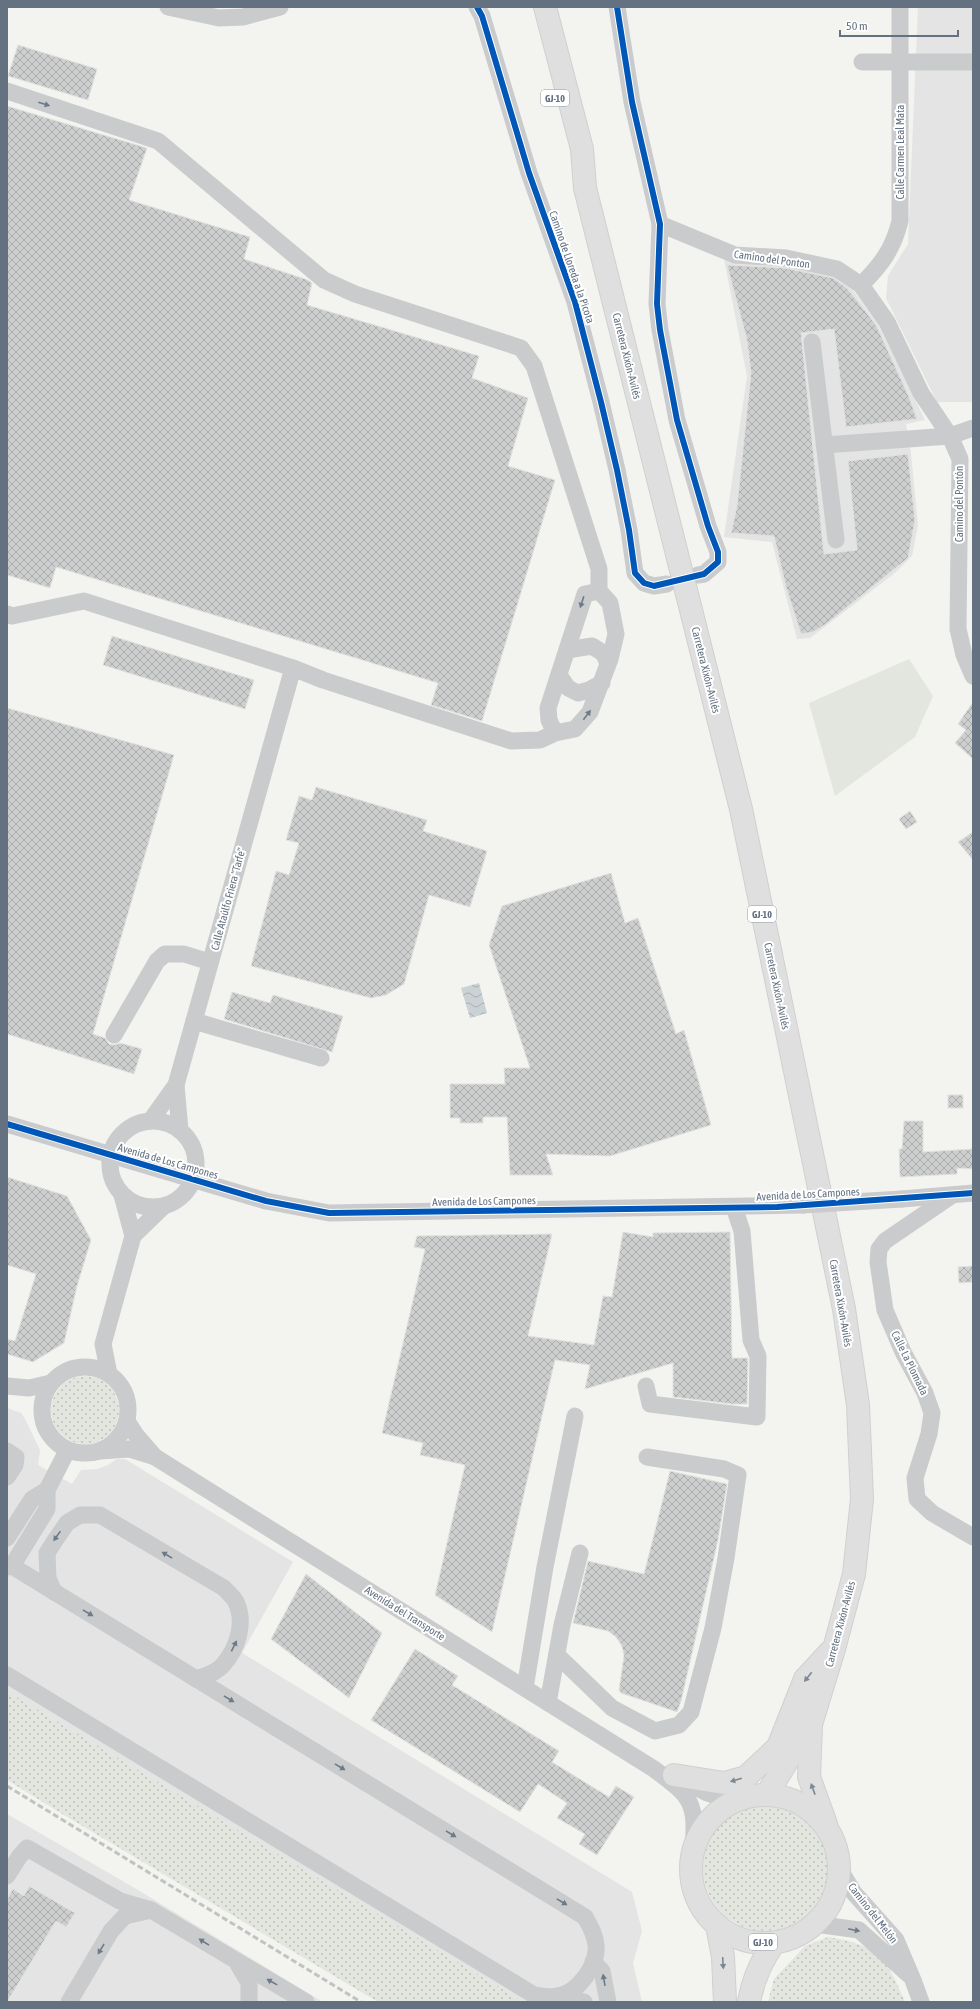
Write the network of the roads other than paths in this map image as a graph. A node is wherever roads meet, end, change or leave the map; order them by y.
1 (168, 7) edge
2 (280, 7) edge
3 (477, 7) edge
4 (531, 7) edge
5 (545, 7) edge
6 (617, 7) edge
7 (900, 7) edge
8 (862, 62) dead end
9 (973, 62) edge
10 (900, 63) junction
11 (7, 91) edge
12 (585, 188) junction
13 (660, 224) junction
14 (861, 285) junction
15 (812, 342) dead end
16 (973, 428) edge
17 (950, 436) junction
18 (824, 445) junction
19 (836, 540) dead end
20 (698, 575) dead end
21 (667, 584) dead end
22 (599, 591) junction
23 (7, 614) edge
24 (567, 650) junction
25 (608, 663) junction
26 (293, 668) junction
27 (559, 675) junction
28 (973, 676) edge
29 (602, 683) junction
30 (555, 733) junction
31 (210, 962) junction
32 (194, 1021) junction
33 (114, 1035) dead end
34 (321, 1058) dead end
35 (176, 1085) junction
36 (151, 1120) junction
37 (7, 1124) edge
38 (180, 1130) junction
39 (110, 1154) junction
40 (194, 1179) junction
41 (973, 1193) edge
42 (122, 1195) junction
43 (951, 1196) junction
44 (164, 1206) junction
45 (734, 1207) junction
46 (133, 1236) junction
47 (104, 1344) junction
48 (80, 1367) junction
49 (109, 1374) junction
50 (51, 1383) junction
51 (646, 1386) dead end
52 (7, 1387) edge
53 (41, 1411) junction
54 (575, 1416) dead end
55 (127, 1421) junction
56 (7, 1451) edge
57 (67, 1451) junction
58 (100, 1451) junction
59 (155, 1457) junction
60 (648, 1457) dead end
61 (7, 1477) edge
62 (47, 1490) junction
63 (973, 1537) edge
64 (7, 1538) edge
65 (580, 1553) dead end
66 (10, 1566) edge
67 (54, 1592) junction
68 (834, 1649) junction
69 (557, 1655) junction
70 (7, 1675) edge
71 (196, 1678) junction
72 (525, 1688) junction
73 (548, 1703) junction
74 (812, 1721) junction
75 (664, 1772) junction
76 (767, 1794) junction
77 (732, 1802) junction
78 (826, 1826) junction
79 (693, 1849) junction
80 (840, 1870) junction
81 (7, 1876) edge
82 (151, 1910) junction
83 (815, 1924) junction
84 (717, 1925) junction
85 (774, 1943) junction
86 (593, 1962) junction
87 (237, 1963) junction
88 (913, 1980) junction
89 (559, 1996) junction
90 (69, 2002) edge
91 (249, 2002) edge
92 (306, 2002) edge
93 (584, 2002) edge
94 (608, 2002) edge
95 (725, 2002) edge
96 (749, 2002) edge
97 (920, 2002) edge

1 - 2 street
3 - 21 street, Camino de Lloreda a la Picota
4 - 12 highway, GJ-10
5 - 12 highway, GJ-10
6 - 13 street
7 - 10 street, Calle Carmen Leal Mata
8 - 10 street
9 - 10 street
10 - 14 street, Calle Carmen Leal Mata
11 -> 22 street
12 - 68 highway, Carretera Xixón-Avilés / GJ-10
13 - 14 street, Camino del Ponton
13 - 20 street
14 - 17 street, Camino del Pontón
15 - 18 street
16 - 17 street
17 - 18 street
17 - 28 street, Camino del Pontón
18 - 19 street
22 -> 24 street
22 - 25 street
23 - 26 street
24 - 25 street
24 - 27 street
25 - 29 street
26 - 30 street
26 - 31 street, Calle Ataúlfo Friera "Tarfe"
27 - 29 street
27 - 30 street
30 -> 29 street
31 - 32 street, Calle Ataúlfo Friera "Tarfe"
31 - 33 street
32 - 34 street
32 - 35 street, Calle Ataúlfo Friera "Tarfe"
35 - 36 street, Calle Ataúlfo Friera "Tarfe"
35 - 38 street, Calle Ataúlfo Friera "Tarfe"
36 - 38 street
36 - 39 street
37 - 39 street, Avenida de Los Campones
38 - 40 street
39 - 40 street, Avenida de Los Campones
39 - 42 street
40 - 44 street
40 - 45 street, Avenida de Los Campones
41 - 43 street, Avenida de Los Campones
42 - 44 street
42 - 46 street
43 - 45 street, Avenida de Los Campones, bridge
43 - 63 street, Calle La Plomada
44 - 46 street
45 - 51 street
46 - 47 street
47 - 48 street
47 - 49 street
48 - 49 street
48 - 50 street
49 - 55 street
50 - 52 street
50 - 53 street
52 - 53 street
53 - 57 street
54 - 72 street
55 - 58 street
55 - 59 street
56 - 61 street
57 - 58 street
57 - 62 street
58 - 59 street
59 - 72 street, Avenida del Transporte
60 - 69 street
62 - 64 street
62 - 66 street
65 - 69 street
66 - 67 street
67 -> 71 street
71 -> 67 street
68 - 74 highway, Carretera Xixón-Avilés / GJ-10
68 -> 75 highway
69 - 73 street
70 - 89 street
71 -> 86 street
72 - 73 street, Avenida del Transporte
73 - 75 street, Avenida del Transporte
74 - 76 highway, Carretera Xixón-Avilés / GJ-10
78 -> 74 highway, Carretera Xixón-Avilés / GJ-10
75 - 77 street
75 - 79 street
76 - 77 highway, GJ-10
76 - 78 highway, GJ-10
77 - 79 highway, GJ-10
78 - 80 highway, GJ-10
79 - 84 highway, GJ-10
80 - 83 highway, GJ-10
80 - 88 street, Camino del Melón
81 - 82 street
87 -> 82 street
82 -> 90 street
83 - 85 highway, GJ-10
83 -> 88 street, Camino del Melón
84 - 85 highway, GJ-10
84 -> 95 highway
85 - 96 highway, GJ-10
86 - 89 street
94 -> 86 street
87 - 91 street
92 -> 87 street
88 - 97 street, Camino del Melón
89 - 93 street

